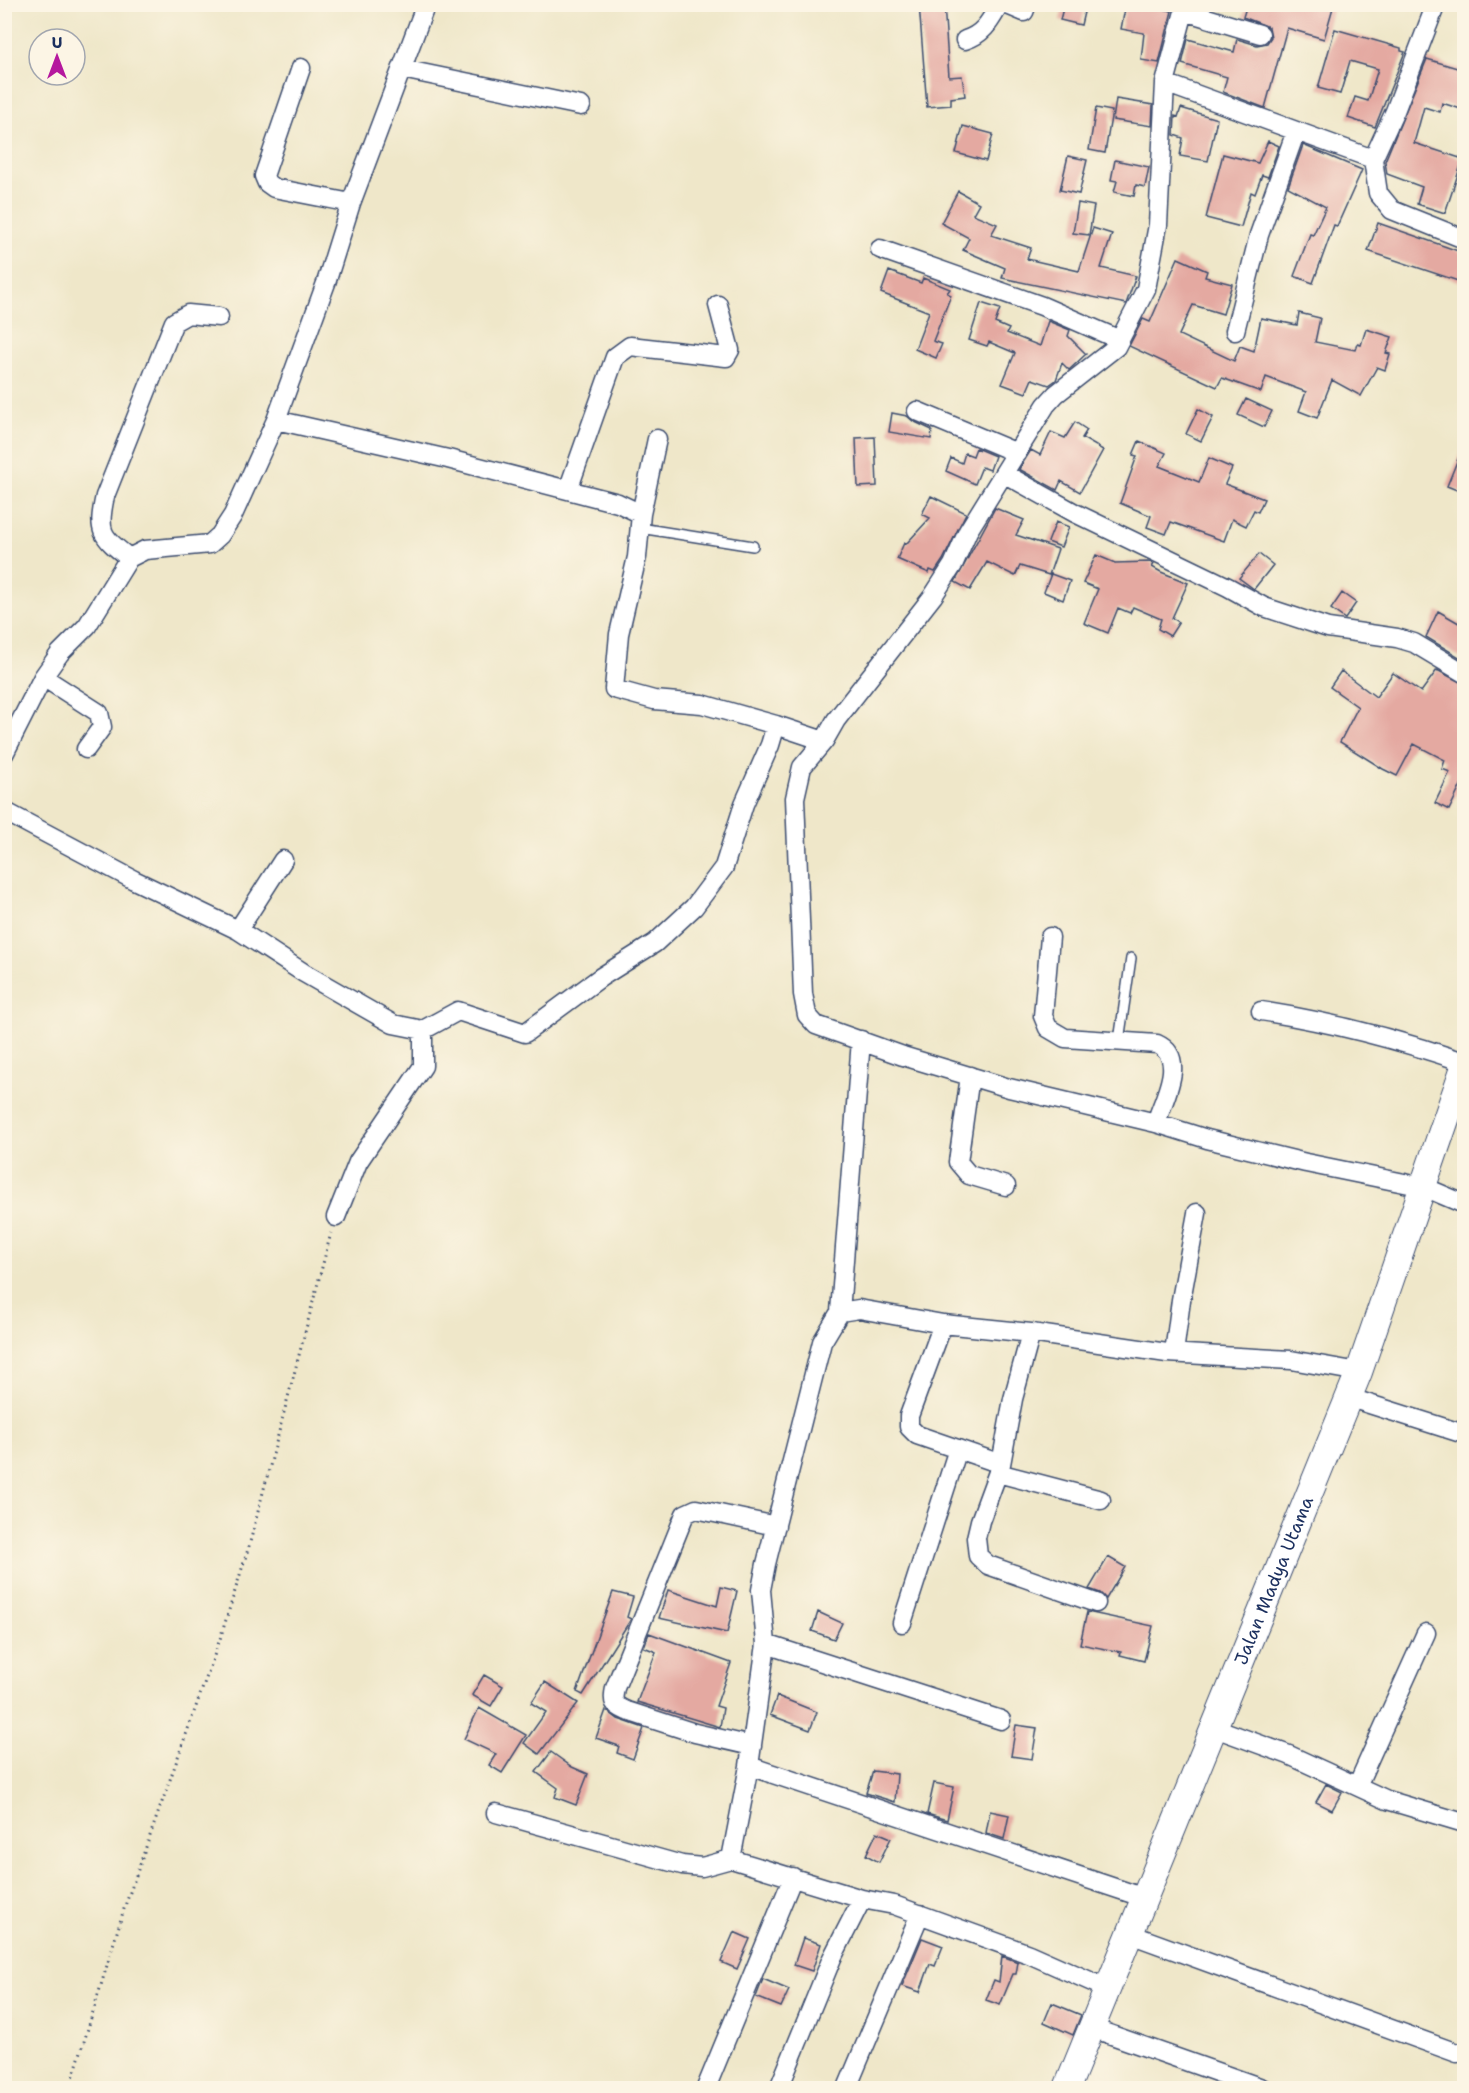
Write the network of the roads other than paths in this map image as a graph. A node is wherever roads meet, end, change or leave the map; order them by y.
1 (426, 4) edge
2 (1000, 4) edge
3 (1005, 4) edge
4 (1027, 4) edge
5 (1437, 4) edge
6 (1185, 8) edge
7 (1260, 34) dead end
8 (965, 40) dead end
9 (301, 68) dead end
10 (402, 69) junction
11 (1165, 83) junction
12 (581, 106) dead end
13 (1296, 131) junction
14 (1373, 159) junction
15 (351, 202) junction
16 (1464, 239) edge
17 (880, 249) dead end
18 (718, 305) dead end
19 (219, 317) dead end
20 (1235, 331) dead end
21 (1120, 340) junction
22 (917, 411) dead end
23 (276, 420) junction
24 (657, 439) dead end
25 (1017, 453) junction
26 (1005, 474) junction
27 (568, 490) junction
28 (640, 521) junction
29 (753, 546) dead end
30 (129, 558) junction
31 (1464, 673) edge
32 (43, 677) junction
33 (776, 725) junction
34 (821, 739) junction
35 (86, 749) dead end
36 (4, 754) edge
37 (4, 811) edge
38 (283, 860) dead end
39 (238, 930) junction
40 (1050, 937) dead end
41 (1131, 958) dead end
42 (1261, 1011) dead end
43 (423, 1030) junction
44 (861, 1040) junction
45 (1119, 1041) junction
46 (1464, 1062) edge
47 (1464, 1067) edge
48 (970, 1076) junction
49 (1156, 1122) junction
50 (1006, 1186) dead end
51 (1424, 1187) junction
52 (1464, 1204) edge
53 (1197, 1213) dead end
54 (336, 1216) road end
55 (840, 1311) junction
56 (943, 1324) junction
57 (1031, 1333) junction
58 (1174, 1353) junction
59 (1359, 1372) junction
60 (1347, 1397) junction
61 (1464, 1434) edge
62 (958, 1449) junction
63 (1000, 1468) junction
64 (1101, 1500) dead end
65 (776, 1526) junction
66 (1096, 1603) dead end
67 (902, 1623) dead end
68 (1426, 1633) dead end
69 (766, 1644) junction
70 (1001, 1720) dead end
71 (1215, 1728) junction
72 (752, 1746) junction
73 (749, 1766) junction
74 (1357, 1786) junction
75 (496, 1813) dead end
76 (1464, 1823) edge
77 (731, 1860) junction
78 (793, 1877) junction
79 (1145, 1898) junction
80 (862, 1899) junction
81 (920, 1914) junction
82 (1130, 1934) junction
83 (1108, 1989) junction
84 (1092, 2028) junction
85 (1457, 2053) dead end
86 (706, 2088) edge
87 (779, 2088) edge
88 (847, 2088) edge
89 (1067, 2088) edge
90 (1262, 2088) edge

1 - 10 street
2 - 8 street
3 - 4 street
5 - 14 street
6 - 7 street
6 - 11 street
9 - 15 street
10 - 12 street
10 - 15 street
11 - 13 street
11 - 21 street
13 - 14 street
13 - 20 street
14 - 16 street
15 - 23 street
17 - 21 street
18 - 27 street
19 - 30 street
21 - 25 street
22 - 25 street
23 - 27 street
23 - 30 street
24 - 28 street
25 - 26 street
26 - 31 street
26 - 34 street
27 - 28 street
28 - 29 lane
28 - 33 street
30 - 32 street
32 - 35 street
32 - 36 street
33 - 34 street
33 - 43 street
34 - 44 street
37 - 39 street
38 - 39 street
39 - 43 street
40 - 45 street
41 - 45 lane
42 - 46 street
43 - 54 street
44 - 48 street
44 - 55 street
45 - 49 street
47 - 51 street, Jalan Madya Utama
48 - 49 street
48 - 50 street
49 - 51 street
51 - 52 street
51 - 59 street, Jalan Madya Utama
53 - 58 street
55 - 56 street
55 - 65 street
56 - 57 street
56 - 62 street
57 - 58 street
57 - 63 street
58 - 59 street
59 - 60 street, Jalan Madya Utama
60 - 61 street
60 - 71 street, Jalan Madya Utama
62 - 63 street
62 - 67 street
63 - 64 street
63 - 66 street
65 - 69 street
65 - 72 street
68 - 74 street
69 - 70 street
69 - 72 street
71 - 74 street
71 - 79 street, Jalan Madya Utama
72 - 73 street
73 - 77 street
73 - 79 street
74 - 76 street
75 - 77 street
77 - 78 street
78 - 80 street
78 - 86 street
79 - 82 street, Jalan Madya Utama
80 - 81 street
80 - 87 street
81 - 83 street
81 - 88 street
82 - 83 street, Jalan Madya Utama
82 - 85 street
83 - 84 street, Jalan Madya Utama
84 - 89 street, Jalan Madya Utama
84 - 90 street

